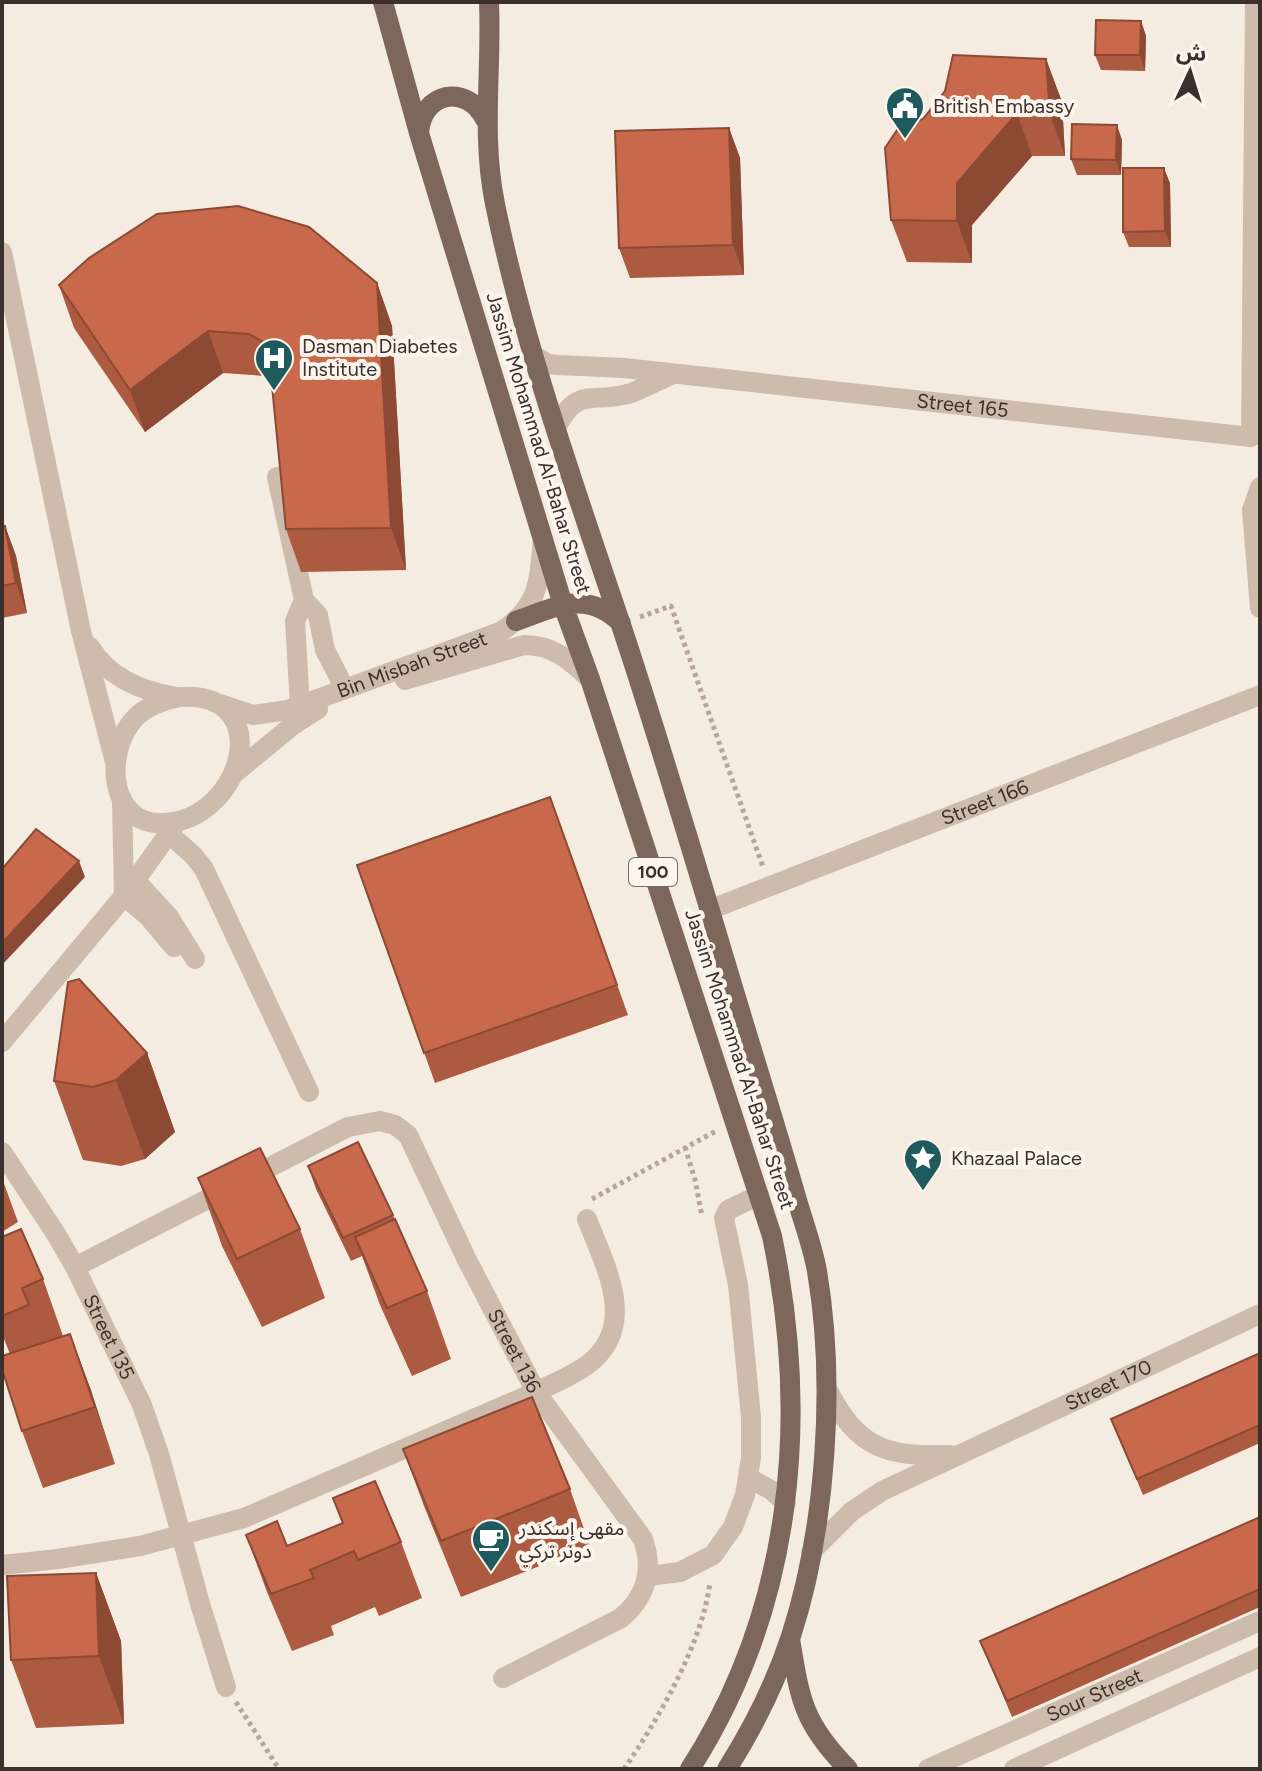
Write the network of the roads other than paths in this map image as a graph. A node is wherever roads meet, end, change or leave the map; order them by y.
1 (374, 2) edge
2 (383, 2) edge
3 (489, 2) edge
4 (499, 2) edge
5 (1255, 2) edge
6 (393, 43) junction
7 (490, 58) junction
8 (485, 119) junction
9 (419, 133) junction
10 (2, 252) edge
11 (535, 356) junction
12 (673, 374) junction
13 (556, 428) junction
14 (277, 477) edge
15 (1260, 487) edge
16 (543, 539) junction
17 (304, 600) junction
18 (563, 605) junction
19 (1260, 608) edge
20 (516, 621) junction
21 (621, 623) junction
22 (81, 631) junction
23 (590, 679) junction
24 (345, 689) junction
25 (1260, 695) edge
26 (180, 697) junction
27 (220, 704) junction
28 (300, 707) junction
29 (115, 762) junction
30 (236, 772) junction
31 (122, 799) junction
32 (173, 828) junction
33 (130, 888) junction
34 (709, 910) junction
35 (190, 962) dead end
36 (2, 1042) edge
37 (309, 1092) dead end
38 (2, 1152) edge
39 (759, 1195) junction
40 (588, 1209) road end
41 (75, 1267) junction
42 (1260, 1314) edge
43 (827, 1389) junction
44 (536, 1392) junction
45 (958, 1455) junction
46 (749, 1478) junction
47 (786, 1503) junction
48 (182, 1536) junction
49 (811, 1552) junction
50 (2, 1565) edge
51 (648, 1576) junction
52 (1260, 1621) edge
53 (790, 1639) junction
54 (1260, 1657) edge
55 (503, 1678) dead end
56 (226, 1687) road end
57 (690, 1769) edge
58 (727, 1769) edge
59 (848, 1769) edge
60 (928, 1769) edge
61 (1014, 1769) edge

1 - 6 main road
2 - 6 main road, Jassim Mohammad Al-Bahar Street / 100
3 - 7 main road, Jassim Mohammad Al-Bahar Street / 100
4 - 7 main road
5 - 12 street, Street 165
6 - 9 main road, Jassim Mohammad Al-Bahar Street / 100
7 - 8 main road, Jassim Mohammad Al-Bahar Street / 100
8 - 9 main road
8 - 11 main road, Jassim Mohammad Al-Bahar Street / 100
9 - 16 main road, Jassim Mohammad Al-Bahar Street / 100
10 - 22 street
11 - 12 street, Street 165
11 - 13 main road, Jassim Mohammad Al-Bahar Street / 100
12 - 13 street
13 - 21 main road, Jassim Mohammad Al-Bahar Street / 100
14 - 17 street
15 - 19 street
16 - 18 main road, Jassim Mohammad Al-Bahar Street / 100
16 - 20 street
17 - 24 street
17 - 28 street
18 - 20 main road
18 - 21 main road
18 - 23 main road, Jassim Mohammad Al-Bahar Street / 100
20 - 24 street, Bin Misbah Street
21 - 34 main road, Jassim Mohammad Al-Bahar Street / 100
22 - 26 street
22 - 29 street
23 - 30 street, Bin Misbah Street
23 - 39 main road, Jassim Mohammad Al-Bahar Street / 100
24 - 28 street, Bin Misbah Street
25 - 34 street, Street 166
26 - 27 street
26 - 29 street
27 - 28 street, Bin Misbah Street
27 - 30 street
29 - 31 street
30 - 32 street
31 - 32 street
31 - 33 street
32 - 33 street
32 - 37 street
33 - 35 street
33 - 36 street
34 - 43 main road, Jassim Mohammad Al-Bahar Street / 100
38 - 41 street, Street 135
39 - 46 street
39 - 47 main road, Jassim Mohammad Al-Bahar Street / 100
40 - 44 street
41 - 44 street, Street 136
41 - 48 street, Street 135
42 - 45 street, Street 170
43 - 45 street, Street 170
43 - 49 main road, Jassim Mohammad Al-Bahar Street / 100
44 - 48 street, Street 136
44 - 51 street
45 - 49 street, Street 170
46 - 47 street
46 - 51 street
47 - 57 main road, Jassim Mohammad Al-Bahar Street / 100
48 - 50 street, Street 136
48 - 56 street, Street 135
49 - 53 main road, Jassim Mohammad Al-Bahar Street / 100
51 - 55 street
52 - 60 street, Sour Street
53 - 58 main road, Jassim Mohammad Al-Bahar Street / 100
53 - 59 main road
54 - 61 street, Sour Street

